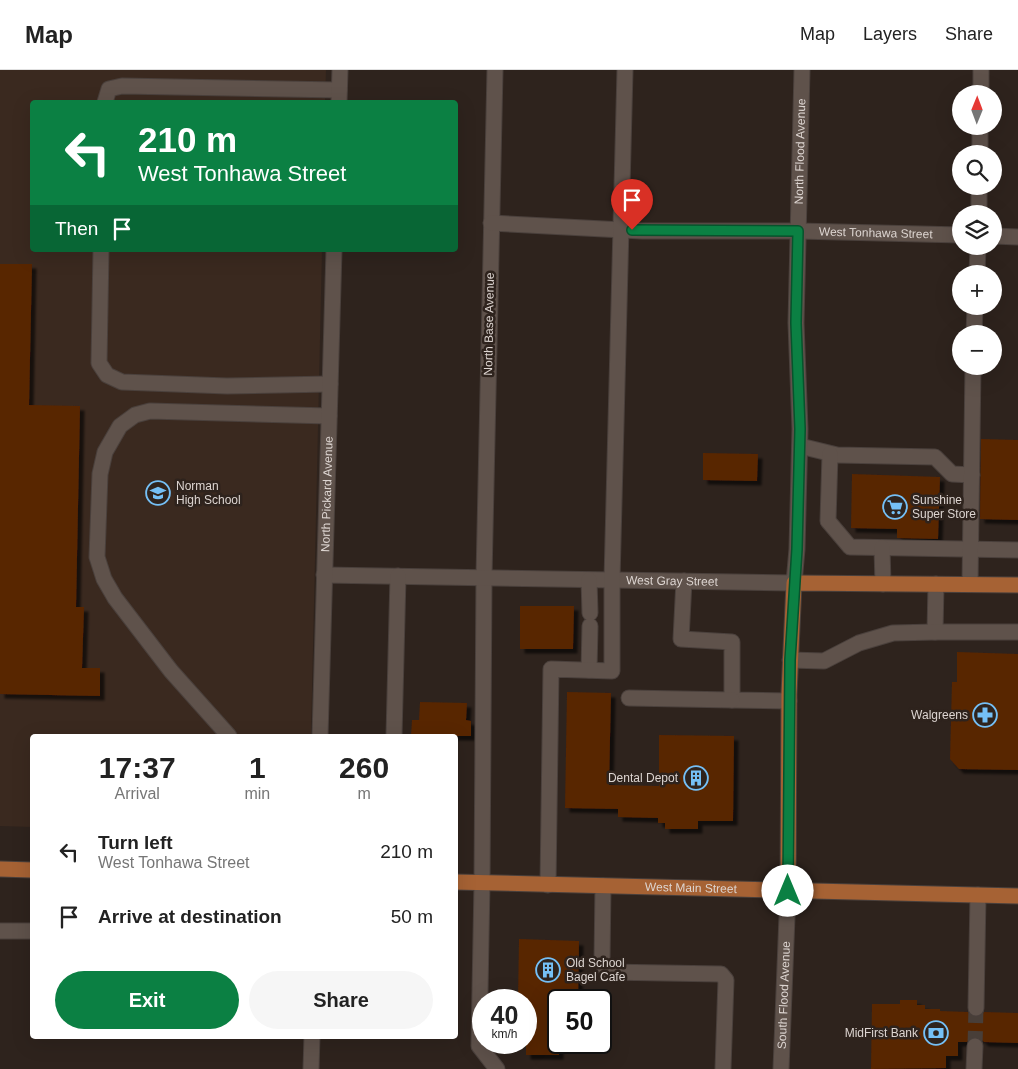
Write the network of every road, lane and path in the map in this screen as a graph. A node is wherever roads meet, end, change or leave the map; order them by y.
1 (340, 70) edge
2 (495, 70) edge
3 (625, 70) edge
4 (802, 70) edge
5 (981, 70) edge
6 (980, 85) edge
7 (339, 96) edge
8 (105, 100) edge
9 (491, 223) junction
10 (621, 230) junction
11 (798, 231) junction
12 (952, 235) edge
13 (1002, 236) edge
14 (1018, 237) edge
15 (102, 252) edge
16 (334, 252) edge
17 (974, 375) edge
18 (330, 384) junction
19 (329, 416) junction
20 (800, 446) junction
21 (830, 454) junction
22 (972, 475) junction
23 (882, 548) junction
24 (971, 550) junction
25 (1018, 550) edge
26 (324, 575) junction
27 (398, 576) junction
28 (484, 577) junction
29 (589, 580) junction
30 (612, 580) junction
31 (684, 581) junction
32 (794, 584) junction
33 (883, 584) junction
34 (936, 584) junction
35 (970, 584) junction
36 (1018, 584) edge
37 (935, 632) junction
38 (1018, 632) edge
39 (790, 660) junction
40 (589, 670) junction
41 (629, 698) dead end
42 (732, 700) junction
43 (789, 701) junction
44 (226, 734) edge
45 (320, 734) edge
46 (394, 734) edge
47 (0, 869) edge
48 (30, 870) edge
49 (458, 882) edge
50 (482, 883) junction
51 (548, 885) junction
52 (603, 886) junction
53 (788, 891) junction
54 (978, 895) junction
55 (1018, 896) edge
56 (0, 931) edge
57 (30, 931) edge
58 (976, 1008) tunnel mouth
59 (308, 1039) edge
60 (975, 1046) tunnel mouth
61 (311, 1069) edge
62 (497, 1069) edge
63 (723, 1069) edge
64 (781, 1069) edge
65 (974, 1069) edge

1 - 7 street
2 - 9 street, North Base Avenue
3 - 10 street
4 - 11 street, North Flood Avenue
5 - 6 street
7 - 8 street
9 - 10 street, West Tonhawa Street
9 - 28 street, North Base Avenue
10 - 11 street, West Tonhawa Street
10 - 30 street
11 - 12 street, West Tonhawa Street
11 - 20 street, North Flood Avenue
13 - 14 street
15 - 18 street
16 - 18 street, North Pickard Avenue
17 - 22 street
18 - 19 street, North Pickard Avenue
19 - 26 street, North Pickard Avenue
19 - 44 street
20 - 21 street
20 - 32 street, North Flood Avenue
21 - 22 street
21 - 23 street
22 - 24 street
23 - 24 street
23 - 33 street
24 - 25 street
24 - 35 street
26 - 27 street, West Gray Street
26 - 45 street, North Pickard Avenue
27 - 28 street, West Gray Street
27 - 46 street
28 - 29 street, West Gray Street
28 - 50 street, North Base Avenue
29 - 30 street, West Gray Street
29 - 40 street
30 - 31 street, West Gray Street
30 - 40 street
31 - 32 street, West Gray Street
31 - 42 street
32 - 33 main road, West Gray Street
32 - 39 main road, North Flood Avenue
33 - 34 main road, West Gray Street
34 - 35 main road, West Gray Street
34 - 37 street
35 - 36 main road, West Gray Street
37 - 38 street
37 - 39 street
39 - 43 main road, North Flood Avenue
40 - 51 street
41 - 42 street
42 - 43 street
43 - 53 main road, North Flood Avenue
47 - 48 main road
49 - 50 main road, West Main Street
50 - 51 main road, West Main Street
50 - 62 street, North Base Avenue
51 - 52 main road, West Main Street
52 - 53 main road, West Main Street
52 - 63 street
53 - 54 main road, West Main Street
53 - 64 street, South Flood Avenue
54 - 55 main road, West Main Street
54 - 58 street
56 - 57 street
59 - 61 street
60 - 65 street

